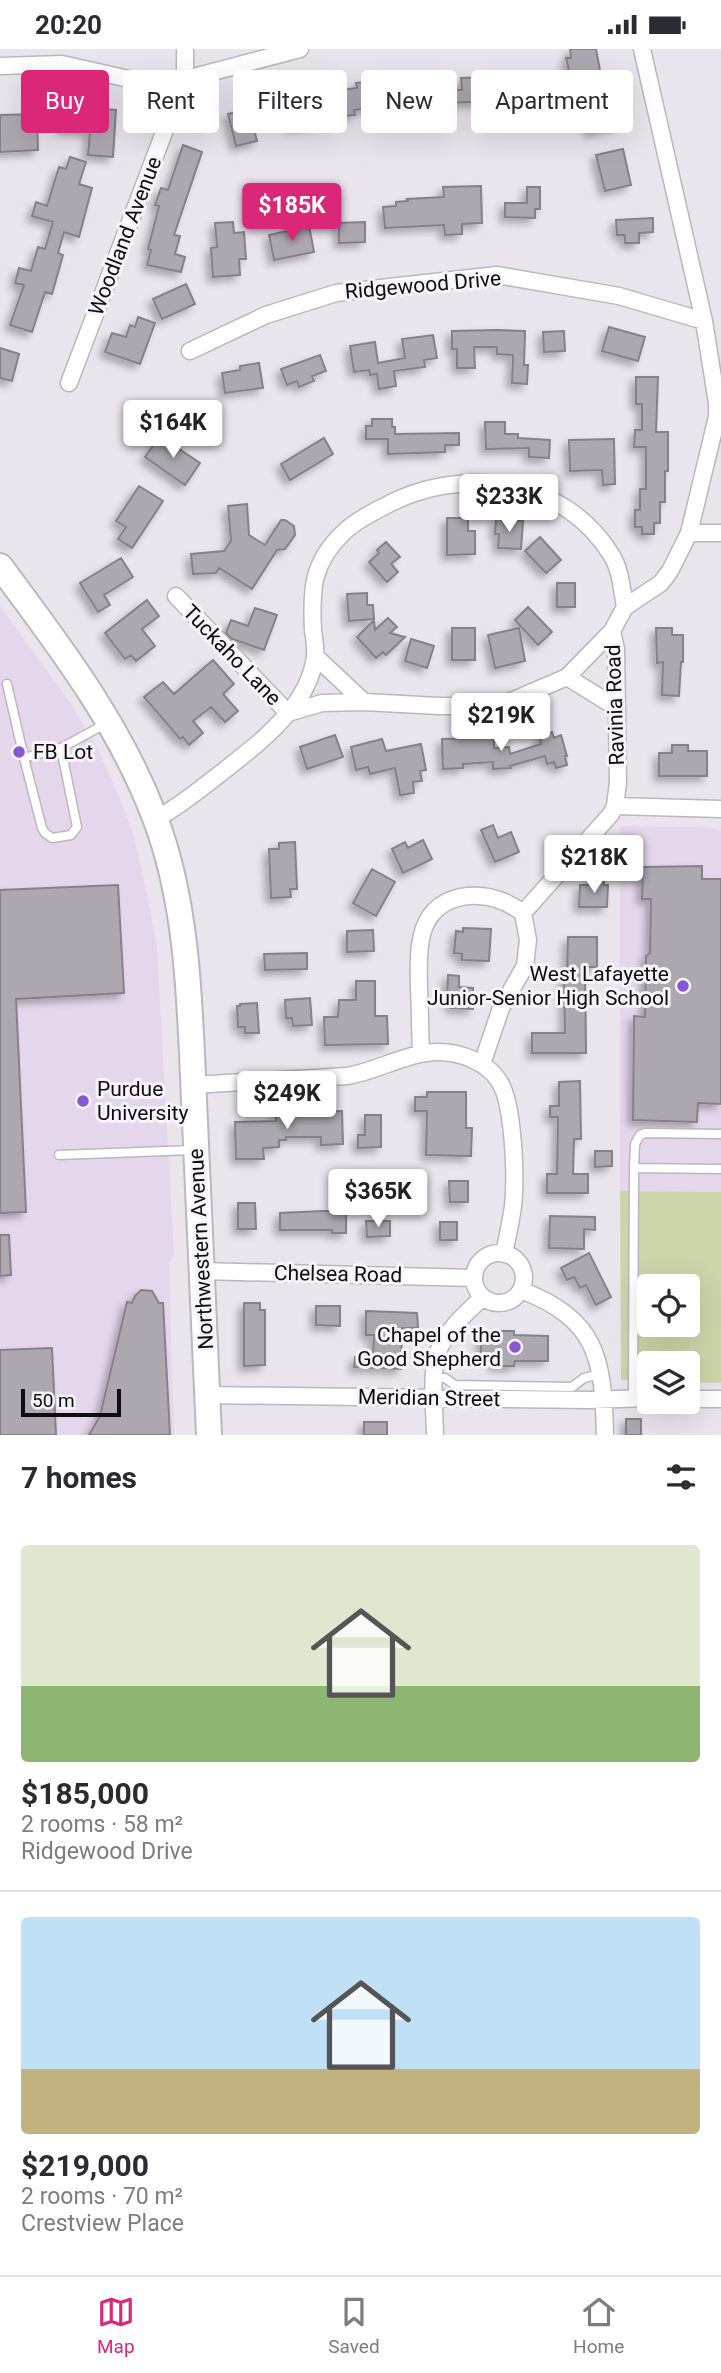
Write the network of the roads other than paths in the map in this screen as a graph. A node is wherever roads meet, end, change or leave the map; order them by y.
1 (186, 49) edge
2 (300, 49) edge
3 (642, 49) edge
4 (0, 66) edge
5 (185, 70) edge
6 (217, 70) edge
7 (123, 78) edge
8 (164, 133) edge
9 (704, 321) junction
10 (190, 351) dead end
11 (69, 383) dead end
12 (689, 533) junction
13 (721, 533) edge
14 (0, 566) edge
15 (176, 596) dead end
16 (625, 607) junction
17 (612, 631) junction
18 (315, 656) junction
19 (567, 677) junction
20 (7, 684) dead end
21 (365, 702) junction
22 (617, 708) junction
23 (288, 713) junction
24 (110, 722) junction
25 (61, 748) junction
26 (24, 758) junction
27 (615, 806) junction
28 (721, 809) edge
29 (156, 819) junction
30 (523, 913) junction
31 (421, 1053) junction
32 (482, 1065) junction
33 (193, 1084) junction
34 (721, 1133) edge
35 (196, 1150) junction
36 (59, 1155) dead end
37 (634, 1168) junction
38 (721, 1169) edge
39 (504, 1254) junction
40 (202, 1271) junction
41 (474, 1278) junction
42 (521, 1290) junction
43 (483, 1297) junction
44 (640, 1351) edge
45 (600, 1374) junction
46 (434, 1378) junction
47 (208, 1395) junction
48 (637, 1398) edge
49 (435, 1399) junction
50 (700, 1399) edge
51 (721, 1399) edge
52 (603, 1400) junction
53 (209, 1435) edge
54 (435, 1435) edge
55 (605, 1435) edge

1 - 5 street, Woodland Avenue
2 - 6 street
3 - 9 street, Ravinia Road
4 - 7 street
8 - 11 street, Woodland Avenue
9 - 10 street, Ridgewood Drive
9 - 12 street, Ravinia Road
12 - 13 street
12 - 16 street, Ravinia Road
14 - 24 main road, Northwestern Avenue
15 - 23 street, Tuckaho Lane
16 - 17 street, Ravinia Road
16 - 18 street
17 - 19 street
17 - 22 street, Ravinia Road
18 - 21 street
18 - 23 street
19 - 21 street
19 - 22 street
20 - 26 lane
21 - 23 street
22 - 27 street, Ravinia Road
23 - 29 street
24 - 25 lane
24 - 29 main road, Northwestern Avenue
25 - 26 lane
25 - 26 lane
27 - 28 street
27 - 30 street
29 - 33 main road, Northwestern Avenue
30 - 31 street
30 - 32 street
31 - 32 street
31 - 33 street
32 - 39 street
33 - 35 main road, Northwestern Avenue
34 - 37 lane
35 - 36 lane
35 - 40 main road, Northwestern Avenue
37 - 38 lane
37 - 44 lane
39 - 41 street
39 - 42 street
40 - 41 street, Chelsea Road
40 - 47 main road, Northwestern Avenue
41 - 43 street
42 - 43 street
42 - 45 street
43 - 46 street
45 - 46 lane
45 - 52 street
46 - 49 street
47 - 49 street, Meridian Street
47 - 53 main road, Northwestern Avenue
48 - 52 street, Meridian Street
49 - 52 street, Meridian Street
49 - 54 street
50 - 51 street
52 - 55 street

